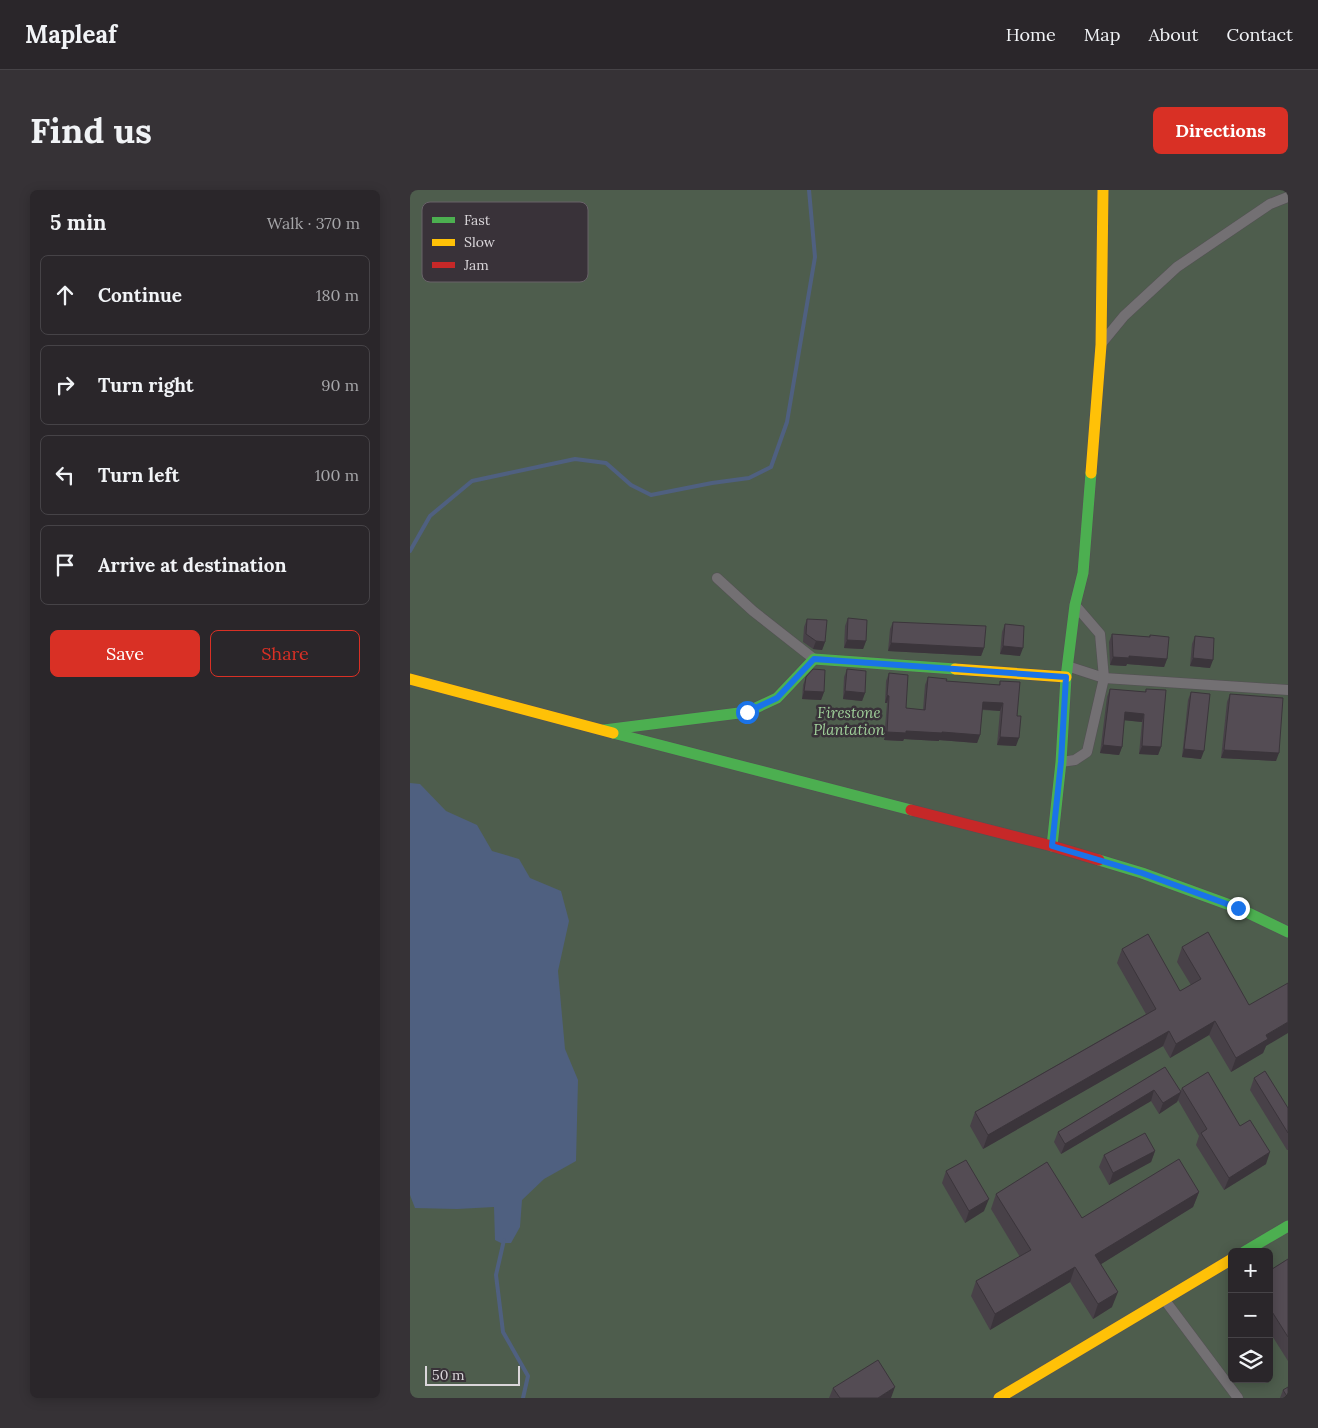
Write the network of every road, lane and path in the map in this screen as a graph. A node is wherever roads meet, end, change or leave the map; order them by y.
1 (1103, 190) edge
2 (1288, 197) edge
3 (1101, 345) junction
4 (717, 578) dead end
5 (1076, 605) junction
6 (814, 659) junction
7 (1067, 671) junction
8 (1104, 678) junction
9 (410, 679) edge
10 (1288, 690) edge
11 (603, 731) junction
12 (1061, 762) junction
13 (1052, 846) junction
14 (1288, 932) edge
15 (1288, 1226) edge
16 (1251, 1248) edge
17 (1228, 1261) edge
18 (1164, 1300) junction
19 (999, 1398) edge
20 (1238, 1398) edge

1 - 3 main road
2 - 3 street
3 - 5 main road
4 - 6 street
5 - 7 main road
5 - 8 street
6 - 7 main road
6 - 11 main road
7 - 8 street
7 - 12 main road
8 - 10 street
8 - 12 street
9 - 11 main road
11 - 13 main road
12 - 13 main road
13 - 14 main road
15 - 16 main road
17 - 18 main road
18 - 19 main road
18 - 20 street

